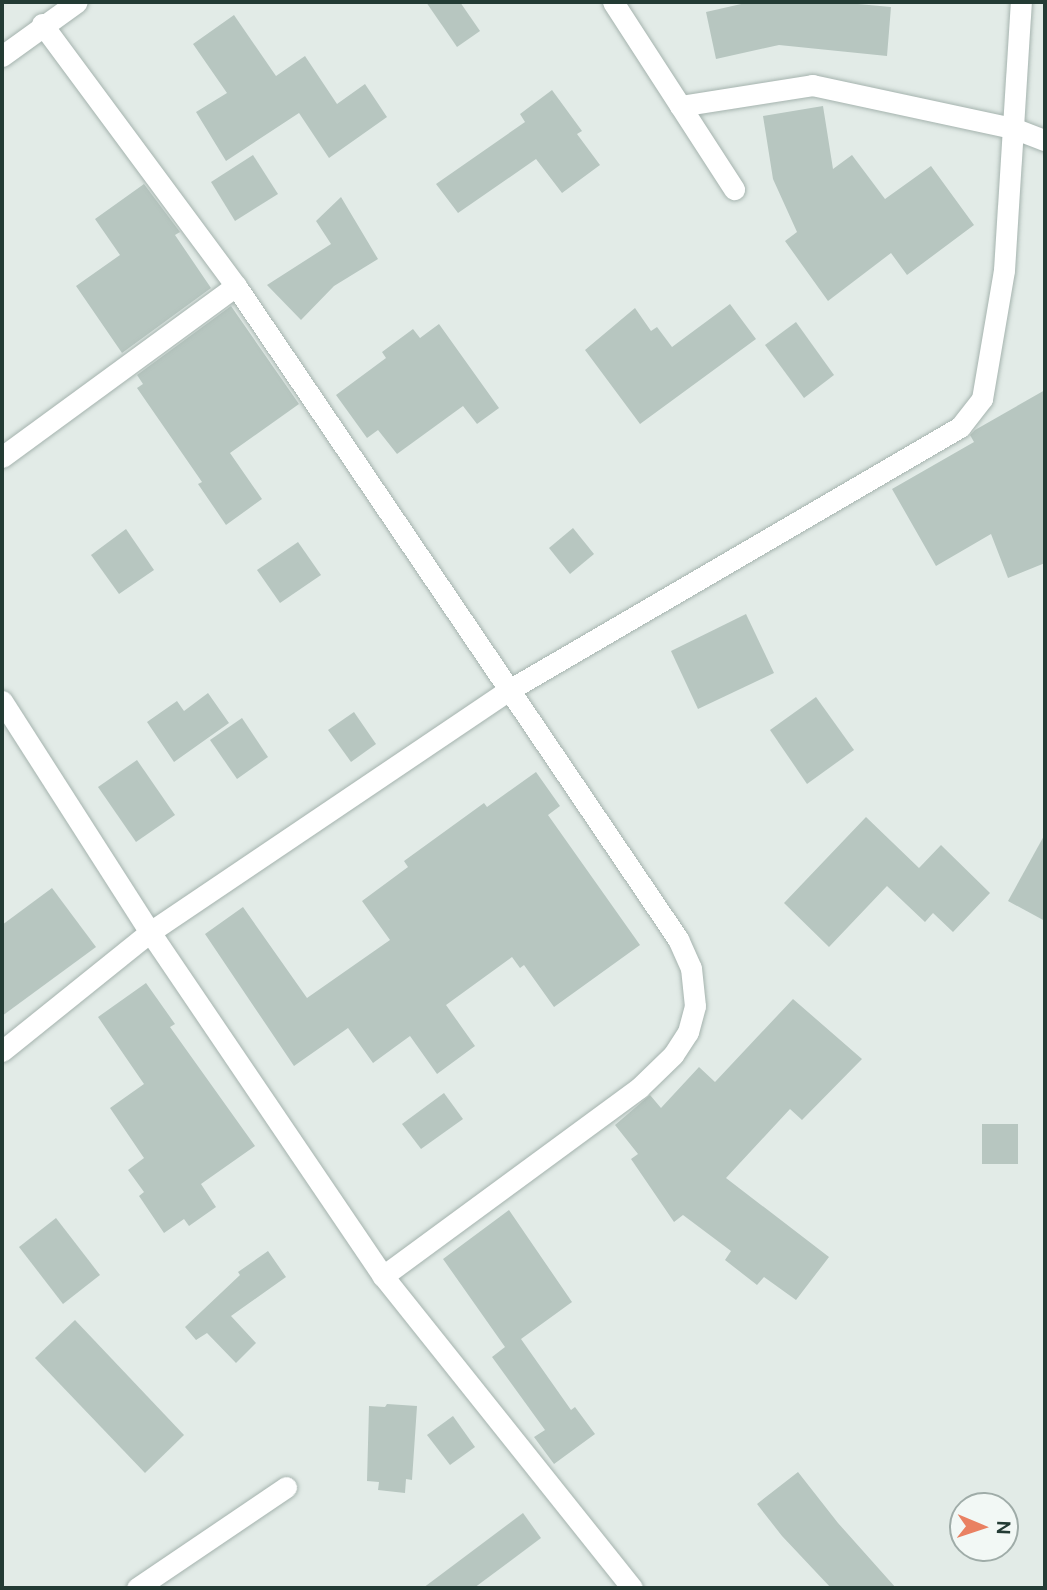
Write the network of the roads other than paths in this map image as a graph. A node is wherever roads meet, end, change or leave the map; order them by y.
1 (77, 2) edge
2 (613, 2) edge
3 (1021, 2) edge
4 (42, 24) junction
5 (2, 56) edge
6 (680, 106) junction
7 (1013, 128) junction
8 (1045, 140) edge
9 (734, 189) dead end
10 (236, 286) junction
11 (2, 457) edge
12 (509, 690) junction
13 (2, 701) edge
14 (150, 932) junction
15 (2, 1051) edge
16 (383, 1276) junction
17 (286, 1487) dead end
18 (137, 1588) edge
19 (632, 1588) edge

1 - 4 street
2 - 6 street
3 - 7 street
4 - 5 street
4 - 10 street
6 - 7 street
6 - 9 street
7 - 8 street
7 - 12 street
10 - 11 street
10 - 12 street
12 - 14 street
12 - 16 street
13 - 14 street
14 - 15 street
14 - 16 street
16 - 19 street
17 - 18 street

